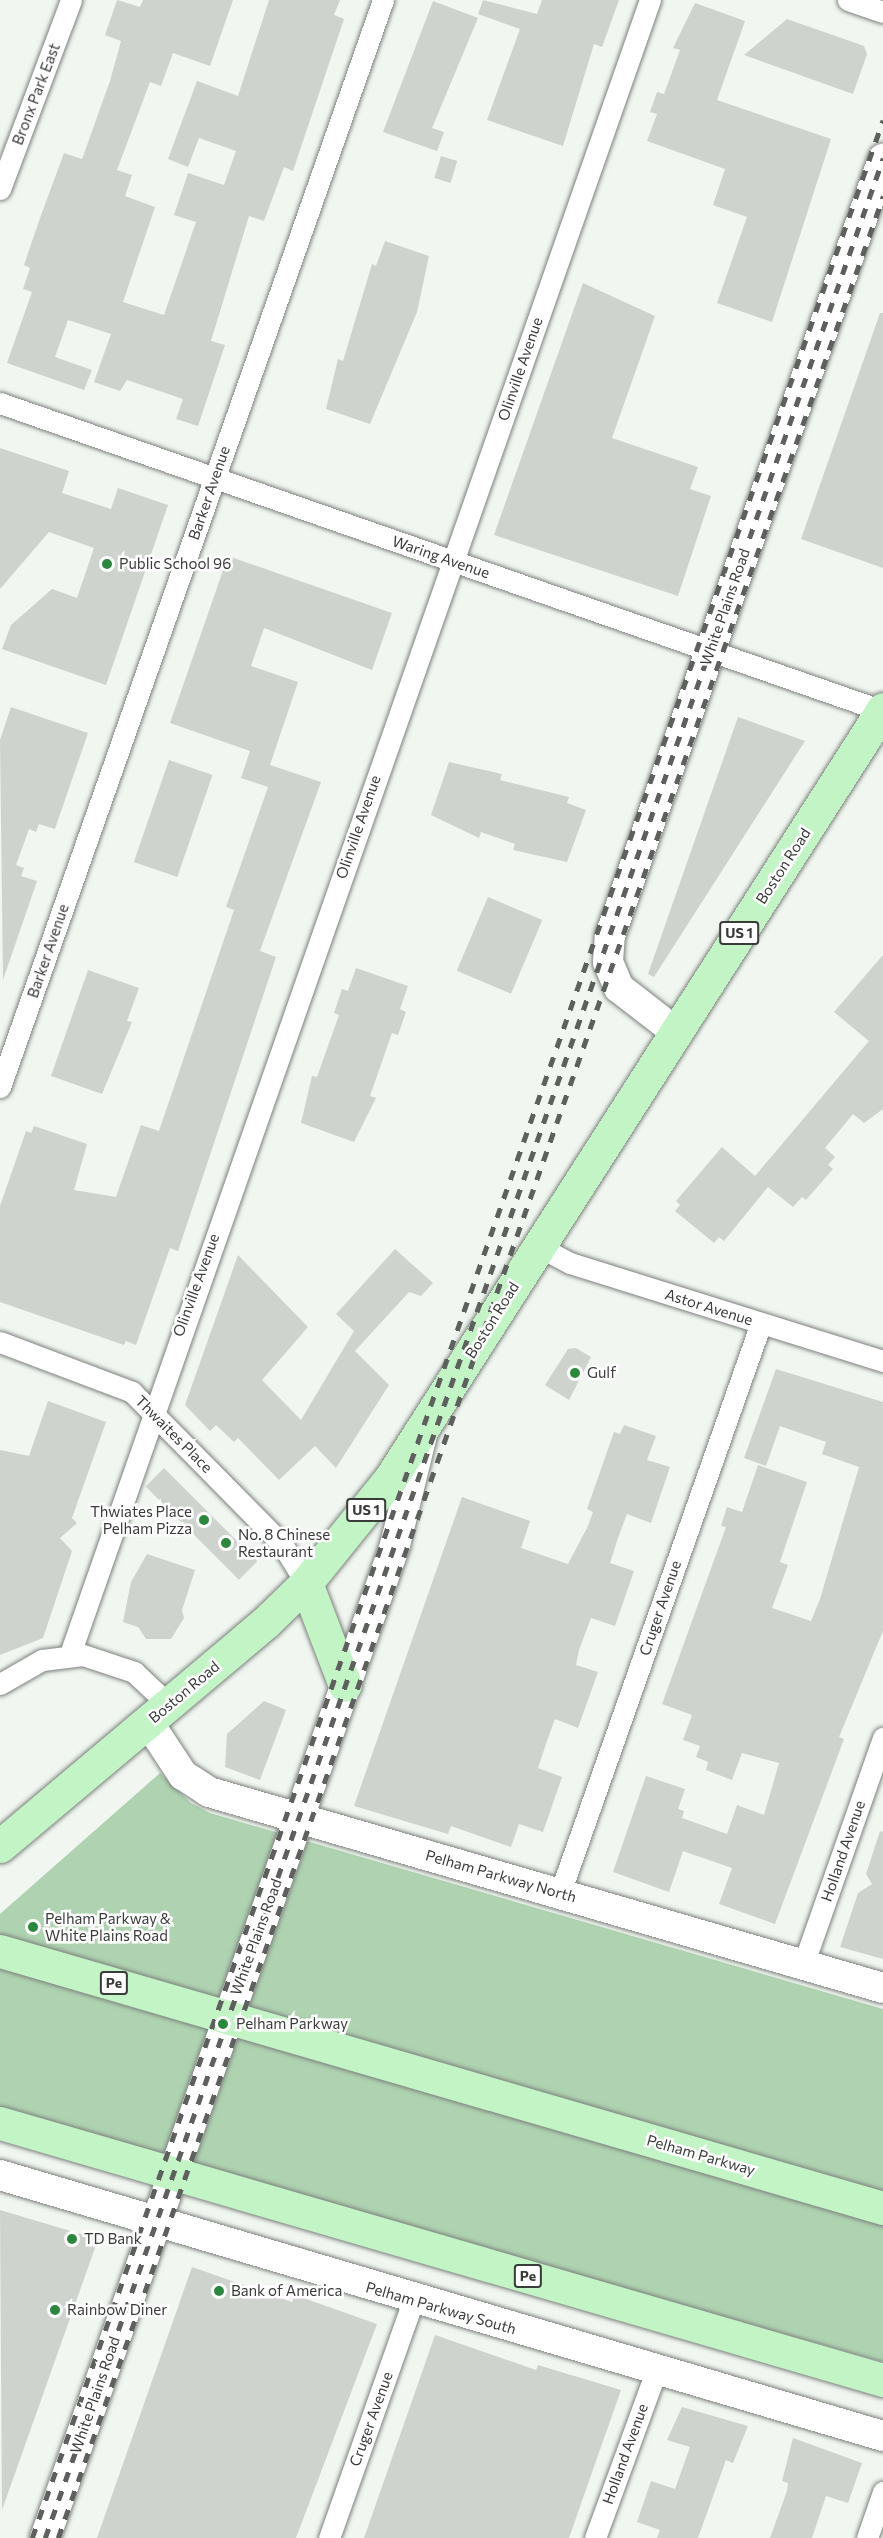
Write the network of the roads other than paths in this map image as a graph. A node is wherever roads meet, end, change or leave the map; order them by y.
1 (71, 0) edge
2 (383, 0) edge
3 (650, 0) edge
4 (848, 0) edge
5 (883, 12) edge
6 (883, 159) edge
7 (0, 189) edge
8 (0, 403) edge
9 (214, 478) junction
10 (453, 561) junction
11 (709, 651) junction
12 (883, 710) edge
13 (676, 1032) junction
14 (0, 1088) edge
15 (538, 1246) junction
16 (761, 1323) junction
17 (0, 1342) edge
18 (883, 1360) edge
19 (152, 1410) junction
20 (422, 1435) junction
21 (306, 1583) junction
22 (69, 1654) junction
23 (0, 1684) edge
24 (345, 1685) junction
25 (159, 1714) junction
26 (883, 1738) edge
27 (298, 1819) junction
28 (0, 1846) edge
29 (560, 1893) junction
30 (0, 1951) edge
31 (803, 1965) junction
32 (883, 1988) edge
33 (228, 2016) junction
34 (0, 2123) edge
35 (173, 2173) junction
36 (0, 2175) edge
37 (883, 2208) edge
38 (155, 2222) junction
39 (413, 2301) junction
40 (656, 2371) junction
41 (883, 2379) edge
42 (883, 2436) edge
43 (883, 2492) edge
44 (45, 2538) edge
45 (329, 2538) edge
46 (595, 2538) edge
47 (867, 2538) edge

1 - 7 street, Bronx Park East
2 - 9 street, Barker Avenue
3 - 10 street, Olinville Avenue
4 - 5 street
6 - 11 main road, White Plains Road
8 - 9 street, Waring Avenue
9 - 10 street, Waring Avenue
9 - 14 street, Barker Avenue
10 - 11 street, Waring Avenue
10 - 19 street, Olinville Avenue
11 - 12 street, Waring Avenue
11 - 13 main road, White Plains Road
12 - 13 main road, Boston Road / US 1
13 - 15 main road, Boston Road / US 1
15 - 16 street, Astor Avenue
15 - 20 main road, Boston Road / US 1
16 - 18 street, Astor Avenue
16 - 29 street, Cruger Avenue
17 - 19 street, Thwaites Place
19 - 21 street, Thwaites Place
19 - 22 street, Olinville Avenue
20 - 21 main road, Boston Road / US 1
20 - 24 main road, White Plains Road
21 - 24 main road
21 - 25 main road, Boston Road / US 1
22 - 23 street
22 - 25 street, Pelham Parkway North
24 - 27 main road, White Plains Road
25 - 27 main road, Pelham Parkway North
25 - 28 main road, Boston Road / US 1
26 - 31 street, Holland Avenue
27 - 29 main road, Pelham Parkway North
27 - 33 main road, White Plains Road
29 - 31 main road, Pelham Parkway North
30 - 33 main road, Pelham Parkway / Pe
31 - 32 main road, Pelham Parkway North
33 - 35 main road, White Plains Road
33 - 37 main road, Pelham Parkway / Pe
34 - 35 main road, Pe
35 - 38 main road, White Plains Road
35 - 41 main road, Pe
36 - 38 main road, Pelham Parkway South
38 - 39 main road, Pelham Parkway South
38 - 44 main road, White Plains Road
39 - 40 main road, Pelham Parkway South
39 - 45 street, Cruger Avenue
40 - 42 main road, Pelham Parkway South
40 - 46 street, Holland Avenue
43 - 47 street

